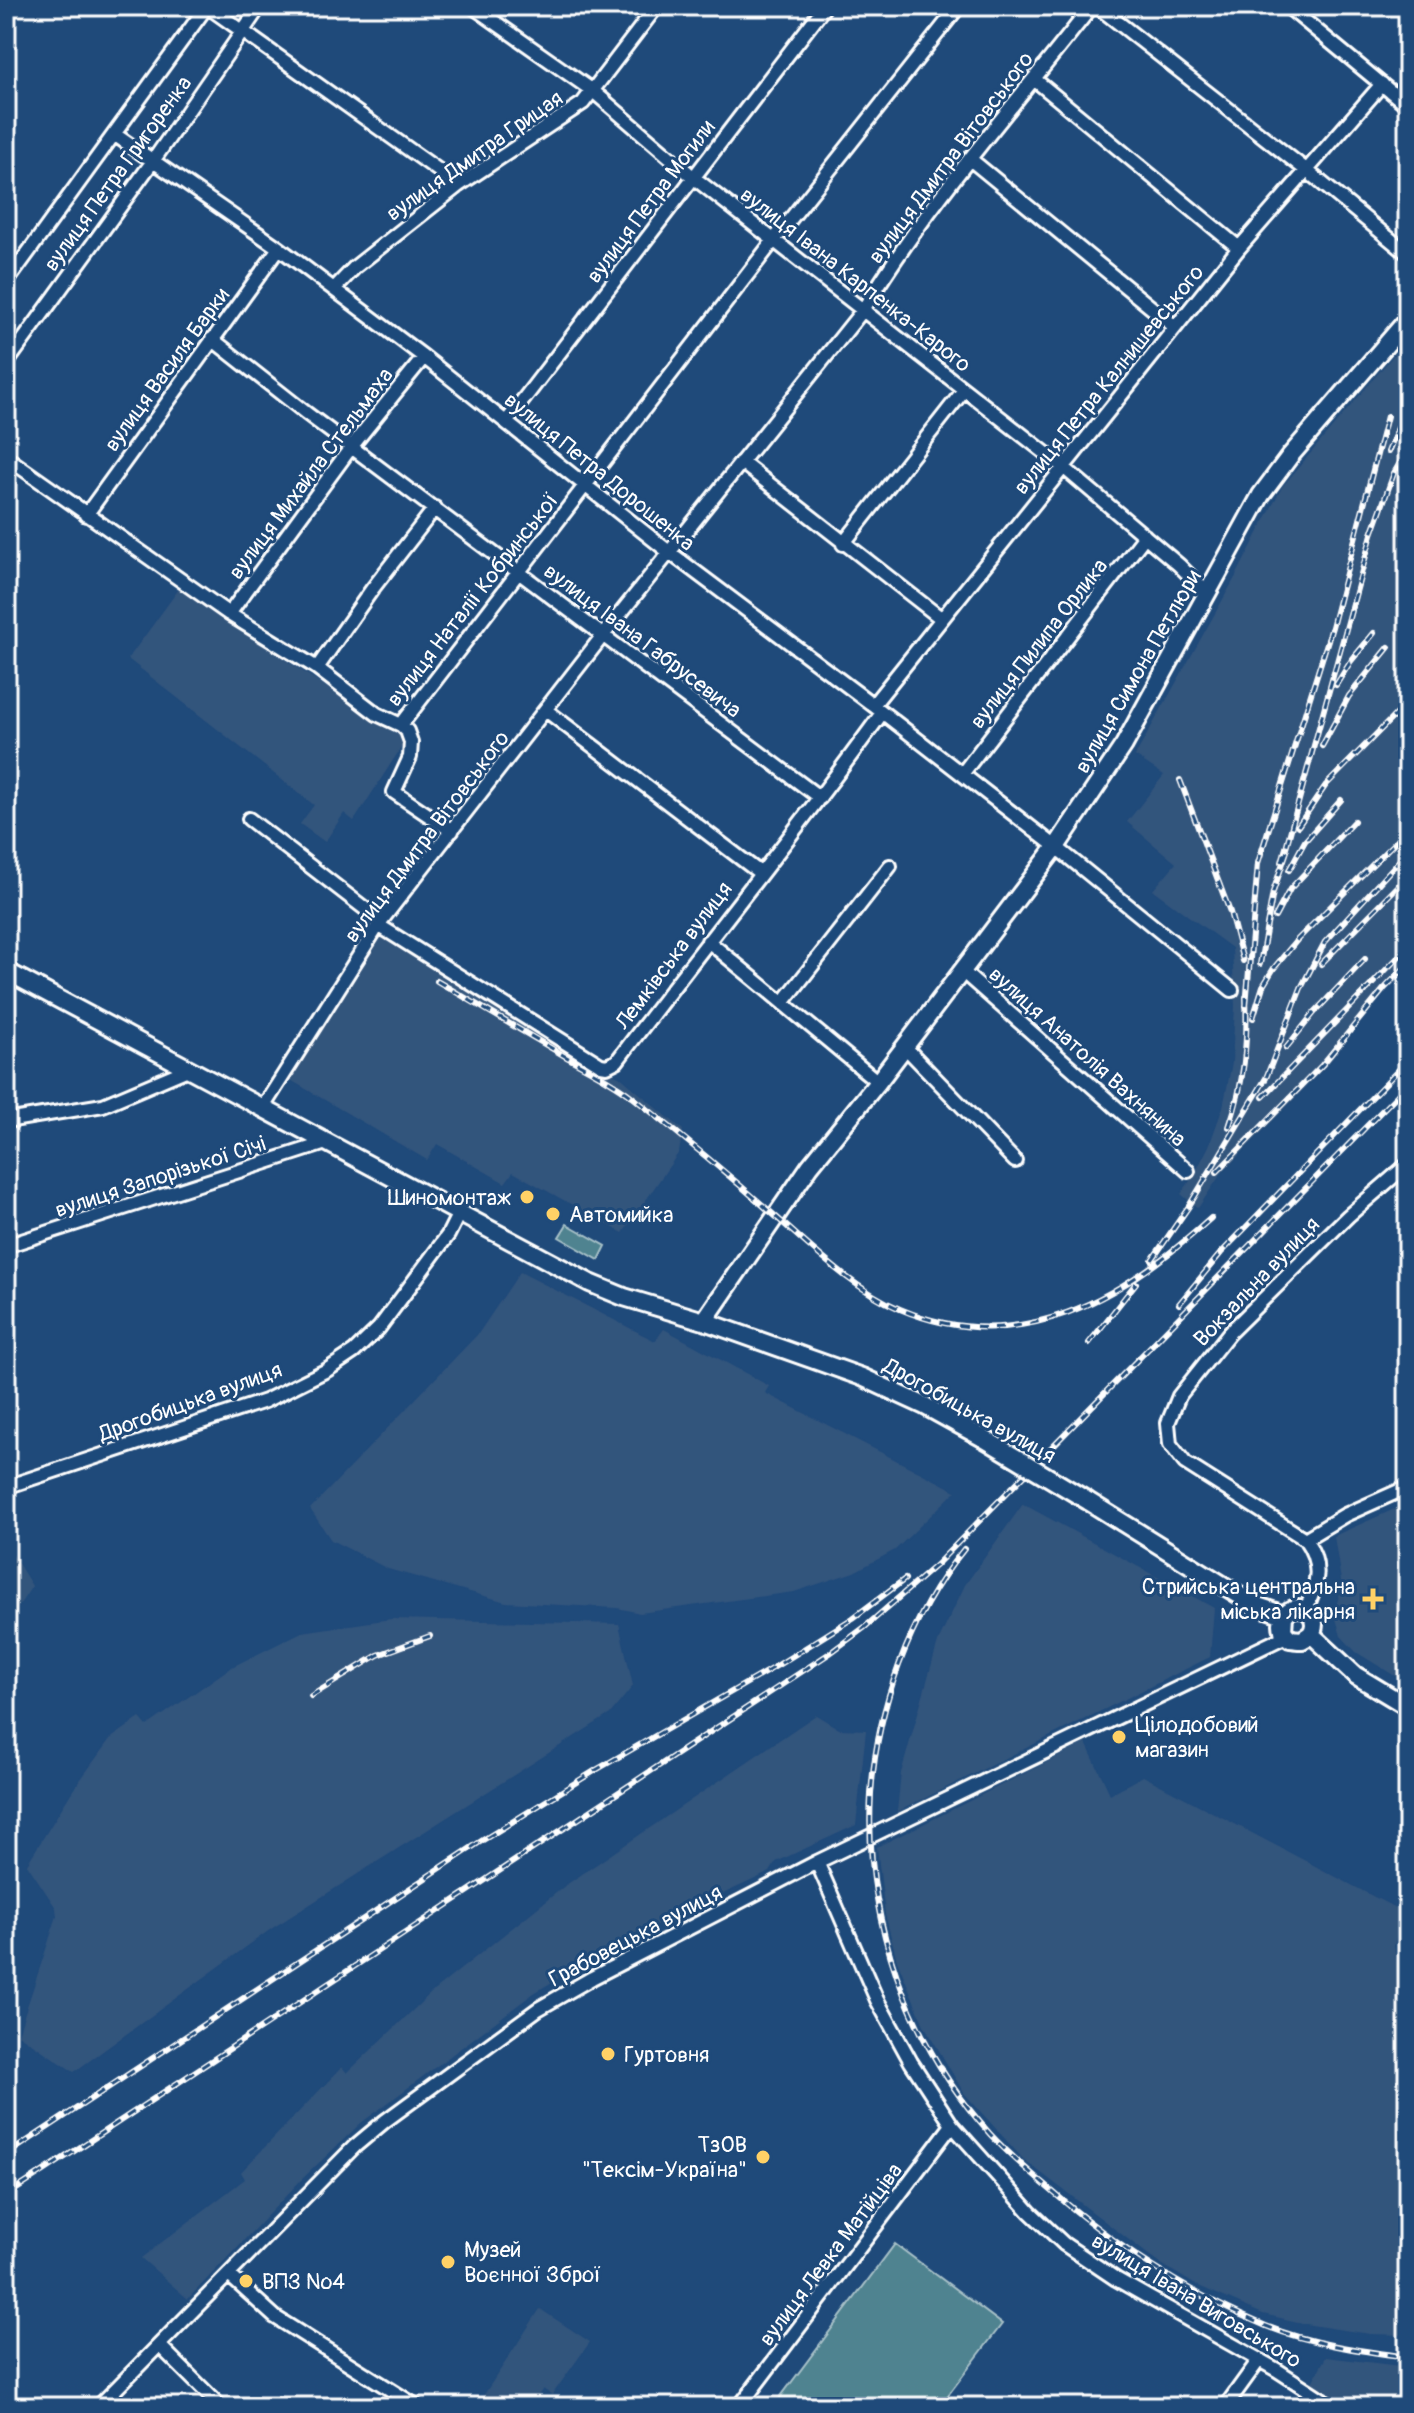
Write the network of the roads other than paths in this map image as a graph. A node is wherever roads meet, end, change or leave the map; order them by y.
1 (207, 6) edge
2 (260, 6) edge
3 (472, 6) edge
4 (657, 6) edge
5 (825, 6) edge
6 (959, 6) edge
7 (1094, 6) edge
8 (1287, 6) edge
9 (242, 32) junction
10 (1034, 79) junction
11 (1382, 84) junction
12 (593, 91) junction
13 (1408, 106) edge
14 (114, 134) junction
15 (970, 159) junction
16 (153, 161) junction
17 (1306, 170) junction
18 (693, 177) junction
19 (459, 185) junction
20 (774, 240) junction
21 (279, 248) junction
22 (1239, 248) junction
23 (1408, 254) edge
24 (6, 283) edge
25 (334, 289) junction
26 (863, 310) junction
27 (1408, 319) edge
28 (1175, 327) junction
29 (212, 339) junction
30 (424, 357) junction
31 (6, 364) edge
32 (964, 390) junction
33 (507, 421) junction
34 (352, 446) junction
35 (6, 457) edge
36 (741, 462) junction
37 (1062, 466) junction
38 (586, 485) junction
39 (435, 508) junction
40 (86, 515) junction
41 (1145, 536) junction
42 (843, 544) junction
43 (669, 552) junction
44 (519, 573) junction
45 (1208, 594) junction
46 (229, 614) junction
47 (942, 619) junction
48 (604, 634) junction
49 (317, 668) junction
50 (877, 709) junction
51 (547, 711) junction
52 (401, 725) junction
53 (962, 774) junction
54 (820, 798) junction
55 (249, 819) dead end
56 (452, 831) junction
57 (1056, 847) junction
58 (890, 866) dead end
59 (760, 873) junction
60 (379, 923) junction
61 (708, 941) junction
62 (6, 971) edge
63 (962, 971) junction
64 (1232, 990) dead end
65 (783, 1003) junction
66 (904, 1046) junction
67 (188, 1069) junction
68 (878, 1082) junction
69 (262, 1109) junction
70 (6, 1121) edge
71 (326, 1143) junction
72 (1015, 1161) dead end
73 (1408, 1164) edge
74 (1188, 1171) dead end
75 (459, 1213) junction
76 (6, 1246) edge
77 (704, 1321) junction
78 (6, 1487) edge
79 (1408, 1487) edge
80 (1305, 1539) junction
81 (1305, 1610) junction
82 (1284, 1615) junction
83 (1311, 1634) junction
84 (1286, 1636) junction
85 (1408, 1707) edge
86 (817, 1862) junction
87 (952, 2125) junction
88 (229, 2275) junction
89 (160, 2346) junction
90 (1259, 2360) junction
91 (98, 2407) edge
92 (221, 2407) edge
93 (418, 2407) edge
94 (739, 2407) edge
95 (1225, 2407) edge
96 (1334, 2407) edge

1 - 9 street
1 - 14 street
2 - 9 street, вулиця Петра Григоренка
3 - 12 street, вулиця Івана Карпенка-Карого
4 - 12 street, вулиця Дмитра Грицая
5 - 18 street, вулиця Петра Могили
6 - 20 street, вулиця Наталії Кобринської
7 - 10 street, вулиця Дмитра Вітовського
7 - 17 street
8 - 11 street
9 - 16 street, вулиця Петра Григоренка
9 - 19 street
10 - 15 street, вулиця Дмитра Вітовського
10 - 22 street
11 - 13 street
11 - 17 street, вулиця Петра Калнишевського
12 - 18 street, вулиця Івана Карпенка-Карого
12 - 19 street, вулиця Дмитра Грицая
14 - 16 street, вулиця Петра Дорошенка
14 - 24 street
15 - 26 street, вулиця Дмитра Вітовського
15 - 28 street
16 - 21 street, вулиця Петра Дорошенка
16 - 31 street, вулиця Петра Григоренка
17 - 22 street, вулиця Петра Калнишевського
17 - 23 street
18 - 20 street, вулиця Івана Карпенка-Карого
18 - 33 street, вулиця Петра Могили
19 - 25 street, вулиця Дмитра Грицая
20 - 26 street, вулиця Івана Карпенка-Карого
20 - 38 street, вулиця Наталії Кобринської
21 - 25 street, вулиця Петра Дорошенка
21 - 29 street, вулиця Василя Барки
22 - 28 street, вулиця Петра Калнишевського
25 - 30 street, вулиця Петра Дорошенка
26 - 32 street, вулиця Івана Карпенка-Карого
26 - 36 street, вулиця Дмитра Вітовського
27 - 45 main road, вулиця Симона Петлюри
28 - 37 street, вулиця Петра Калнишевського
29 - 34 street, вулиця Івана Габрусевича
29 - 40 street, вулиця Василя Барки
30 - 33 street, вулиця Петра Дорошенка
30 - 34 street, вулиця Михайла Стельмаха
32 - 37 street, вулиця Івана Карпенка-Карого
32 - 42 street
33 - 38 street, вулиця Петра Дорошенка
34 - 39 street, вулиця Івана Габрусевича
34 - 46 street, вулиця Михайла Стельмаха
35 - 40 street
36 - 42 street
36 - 43 street, вулиця Дмитра Вітовського
37 - 41 street, вулиця Івана Карпенка-Карого
37 - 47 street, вулиця Петра Калнишевського
38 - 43 street, вулиця Петра Дорошенка
38 - 44 street, вулиця Наталії Кобринської
39 - 44 street, вулиця Івана Габрусевича
39 - 49 street
40 - 46 street
41 - 45 street, вулиця Івана Карпенка-Карого
41 - 53 street, вулиця Пилипа Орлика
42 - 47 street
43 - 48 street, вулиця Дмитра Вітовського
43 - 50 street, вулиця Петра Дорошенка
44 - 48 street, вулиця Івана Габрусевича
44 - 52 street, вулиця Наталії Кобринської
45 - 57 main road, вулиця Симона Петлюри
46 - 49 street
47 - 50 street, вулиця Петра Калнишевського
48 - 51 street, вулиця Дмитра Вітовського
48 - 54 street, вулиця Івана Габрусевича
49 - 52 street
50 - 53 street, вулиця Петра Дорошенка
50 - 54 street, Лемківська вулиця
51 - 56 street, вулиця Дмитра Вітовського
51 - 59 street, Лемківська вулиця
52 - 56 street
53 - 57 street, вулиця Петра Дорошенка
54 - 59 street, Лемківська вулиця
55 - 60 street
56 - 60 street, вулиця Дмитра Вітовського
57 - 63 main road, вулиця Симона Петлюри
57 - 64 street, вулиця Петра Дорошенка
58 - 65 street
59 - 61 street, Лемківська вулиця
60 - 61 street, Лемківська вулиця
60 - 69 street, вулиця Дмитра Вітовського
61 - 65 street
62 - 67 main road, Дрогобицька вулиця
63 - 66 main road, вулиця Симона Петлюри
63 - 74 street, вулиця Анатолія Вахнянина
65 - 68 street
66 - 68 main road, вулиця Симона Петлюри
66 - 72 street
67 - 69 main road, Дрогобицька вулиця
67 - 70 street
68 - 77 main road, вулиця Симона Петлюри
69 - 71 main road, Дрогобицька вулиця
71 - 75 main road, Дрогобицька вулиця
71 - 76 street, вулиця Запорізької Січі
73 - 80 street, Вокзальна вулиця
75 - 77 main road, Дрогобицька вулиця
75 - 78 street, Дрогобицька вулиця
77 - 82 main road, Дрогобицька вулиця, bridge
79 - 80 street
80 - 81 street
81 - 82 main road
81 - 83 main road
82 - 84 main road
83 - 84 main road
83 - 85 main road
84 - 86 street, Грабовецька вулиця
86 - 87 street, вулиця Івана Виговського
86 - 88 street, Грабовецька вулиця
87 - 90 street, вулиця Івана Виговського
87 - 94 street, вулиця Левка Матійціва
88 - 89 street, Грабовецька вулиця
88 - 93 street
89 - 91 street, Грабовецька вулиця
89 - 92 street
90 - 95 street
90 - 96 street, вулиця Івана Виговського

